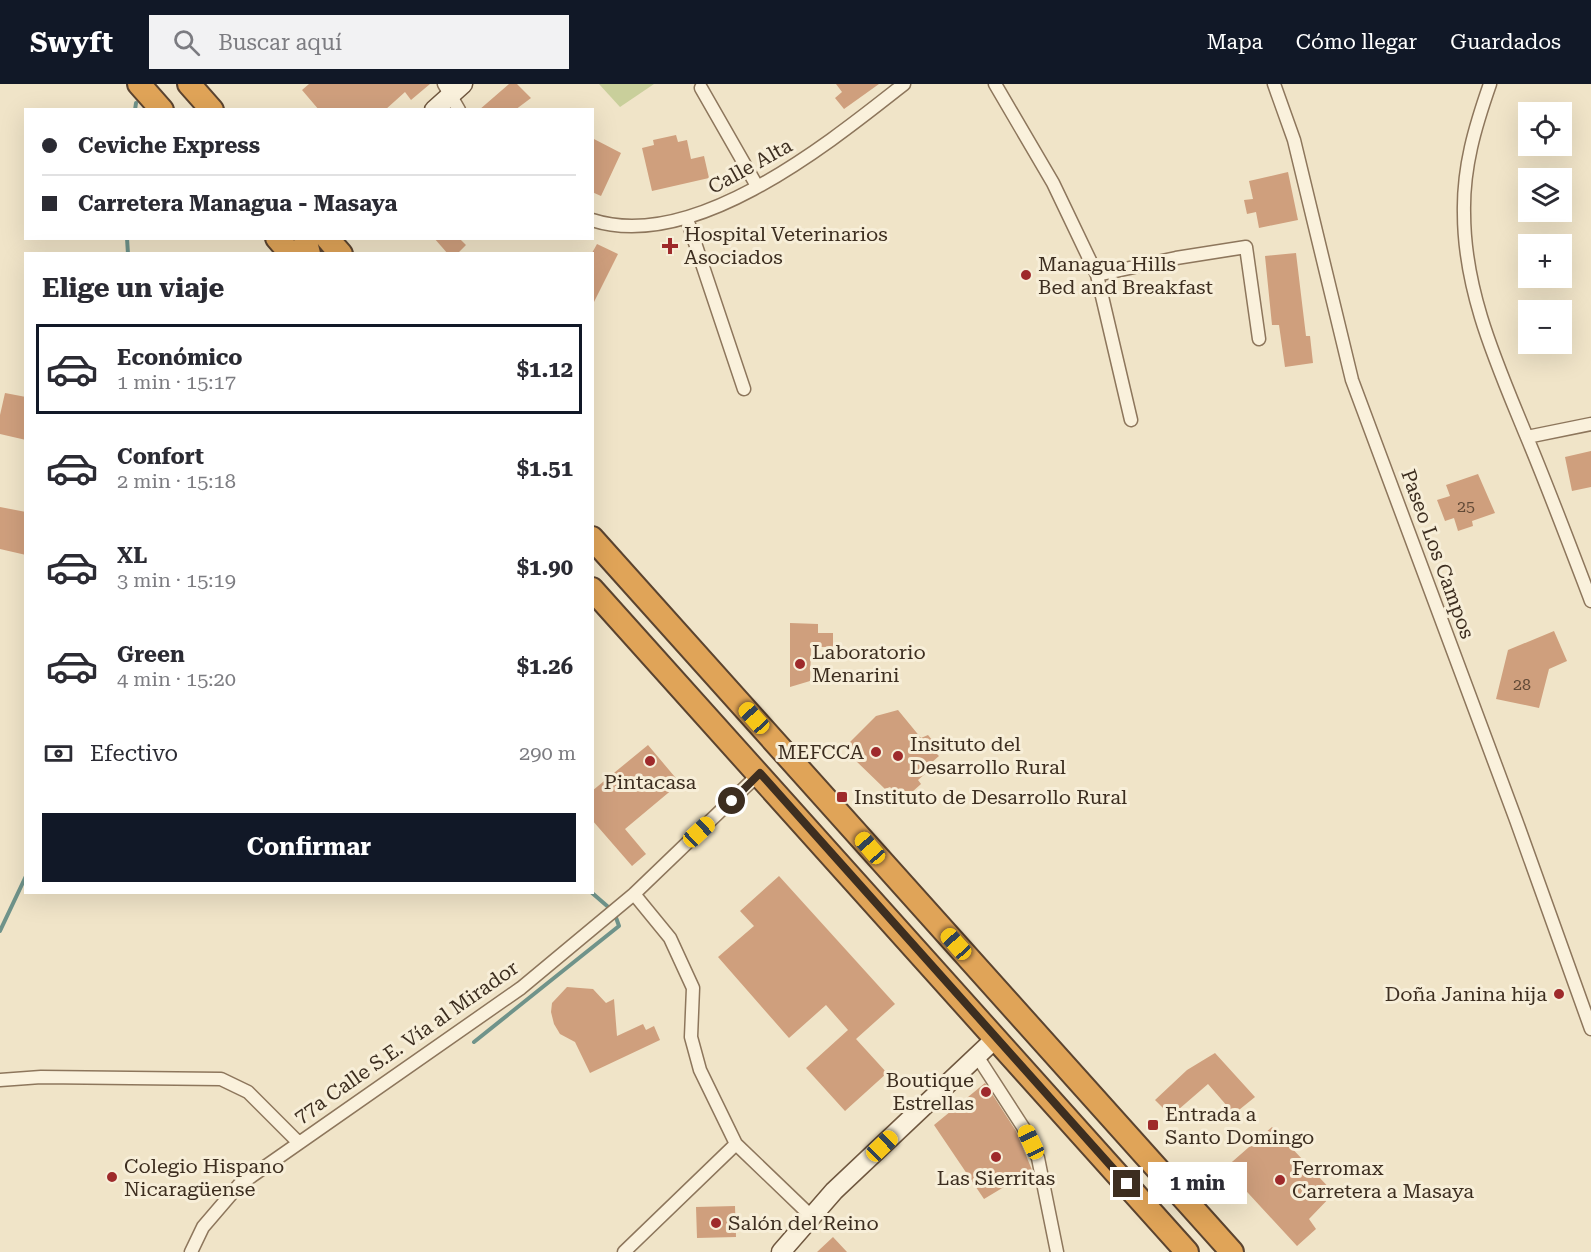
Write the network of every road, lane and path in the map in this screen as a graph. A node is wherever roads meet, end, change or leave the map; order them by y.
1 (139, 84) edge
2 (189, 84) edge
3 (904, 84) edge
4 (995, 84) edge
5 (1274, 84) edge
6 (1490, 84) edge
7 (701, 88) dead end
8 (454, 93) edge
9 (160, 108) edge
10 (210, 108) edge
11 (436, 108) edge
12 (757, 186) junction
13 (687, 219) junction
14 (594, 220) edge
15 (280, 240) edge
16 (329, 240) edge
17 (289, 252) edge
18 (339, 252) edge
19 (1097, 275) junction
20 (1259, 339) dead end
21 (744, 389) dead end
22 (1131, 420) dead end
23 (1591, 424) edge
24 (1527, 437) junction
25 (594, 540) edge
26 (594, 591) edge
27 (1591, 601) edge
28 (696, 654) junction
29 (760, 773) junction
30 (883, 862) junction
31 (634, 894) junction
32 (1591, 1029) edge
33 (996, 1038) junction
34 (977, 1056) junction
35 (0, 1080) edge
36 (298, 1142) junction
37 (736, 1144) junction
38 (811, 1216) junction
39 (191, 1252) edge
40 (624, 1252) edge
41 (781, 1252) edge
42 (1057, 1252) edge
43 (1187, 1252) edge
44 (1232, 1252) edge

1 - 9 highway
2 - 10 highway
3 - 12 street, Calle Alta
4 - 19 street
5 - 32 street, Paseo Los Campos
6 - 24 street
7 - 12 street
8 - 11 street
12 - 13 street, Calle Alta
13 - 14 street, Calle Alta
13 - 21 street
15 - 17 highway
16 - 18 highway
19 - 20 street
19 - 22 street
23 - 24 street
24 - 27 street
25 - 28 highway
26 - 29 highway
28 - 29 highway
28 - 30 highway
29 - 30 highway
29 - 31 street, 77a Calle S.E. Vía al Mirador
29 - 33 highway
30 - 44 highway
31 - 36 street, 77a Calle S.E. Vía al Mirador
31 - 37 street
33 - 34 street
33 - 43 highway
34 - 38 street
34 - 42 street
35 - 36 street
36 - 39 street, 77a Calle S.E. Vía al Mirador
37 - 38 street
37 - 40 street
38 - 41 street

